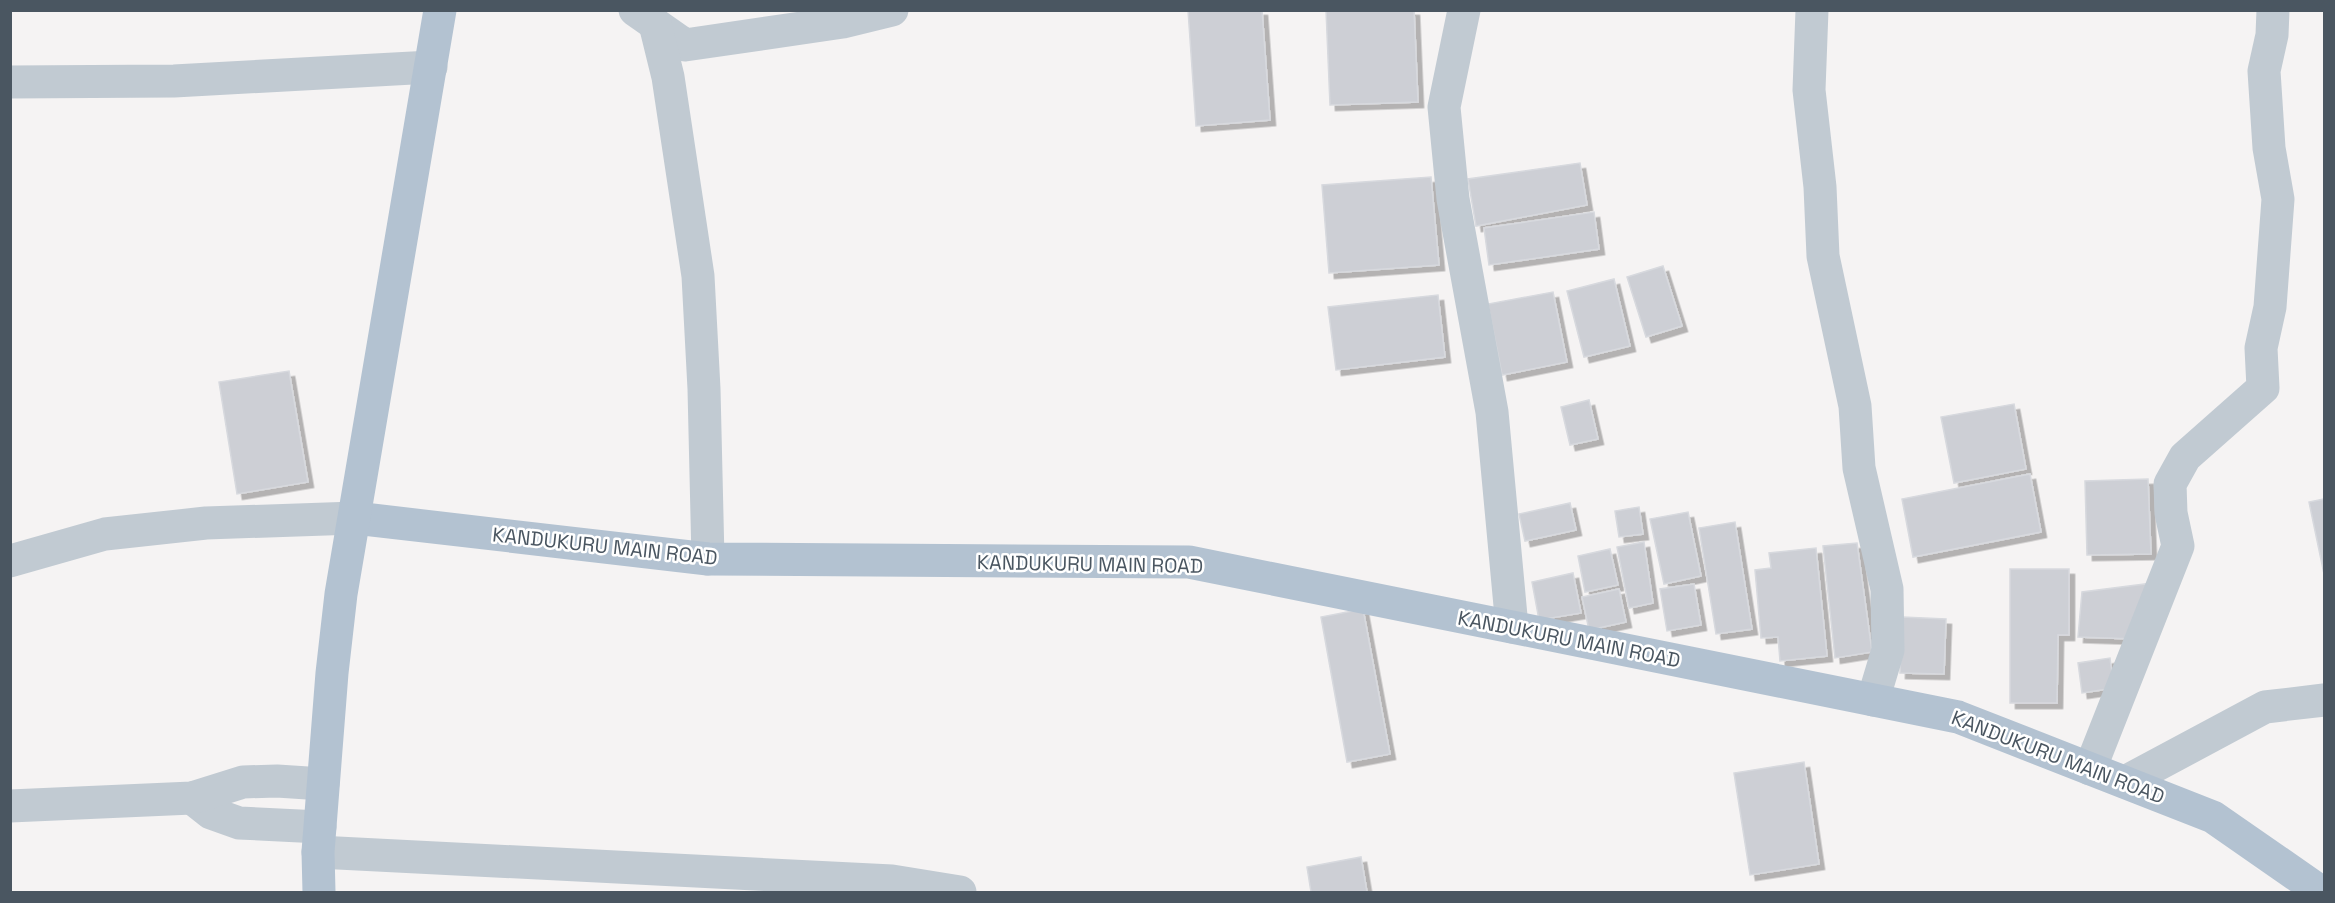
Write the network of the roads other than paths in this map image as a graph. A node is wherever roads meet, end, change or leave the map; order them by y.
1 (440, 10) edge
2 (892, 10) edge
3 (1464, 10) edge
4 (1812, 10) edge
5 (2273, 10) edge
6 (645, 17) edge
7 (431, 68) junction
8 (10, 82) edge
9 (355, 518) junction
10 (708, 559) junction
11 (10, 561) edge
12 (1512, 627) junction
13 (1873, 700) junction
14 (2325, 700) edge
15 (2090, 769) junction
16 (2125, 782) junction
17 (323, 784) junction
18 (192, 798) junction
19 (10, 806) edge
20 (319, 839) junction
21 (319, 892) edge
22 (960, 892) edge
23 (2321, 892) edge

1 - 7 main road
2 - 6 street
3 - 12 street
4 - 13 street
5 - 15 street
6 - 10 street
7 - 8 street
7 - 9 main road
9 - 10 main road, KANDUKURU MAIN ROAD
9 - 11 street
9 - 17 main road
10 - 12 main road, KANDUKURU MAIN ROAD
12 - 13 main road, KANDUKURU MAIN ROAD
13 - 15 main road, KANDUKURU MAIN ROAD
14 - 16 street
15 - 16 main road, KANDUKURU MAIN ROAD
16 - 23 main road, KANDUKURU MAIN ROAD
17 - 18 street
17 - 20 main road
18 - 19 street
18 - 20 street
20 - 21 main road
20 - 22 street

